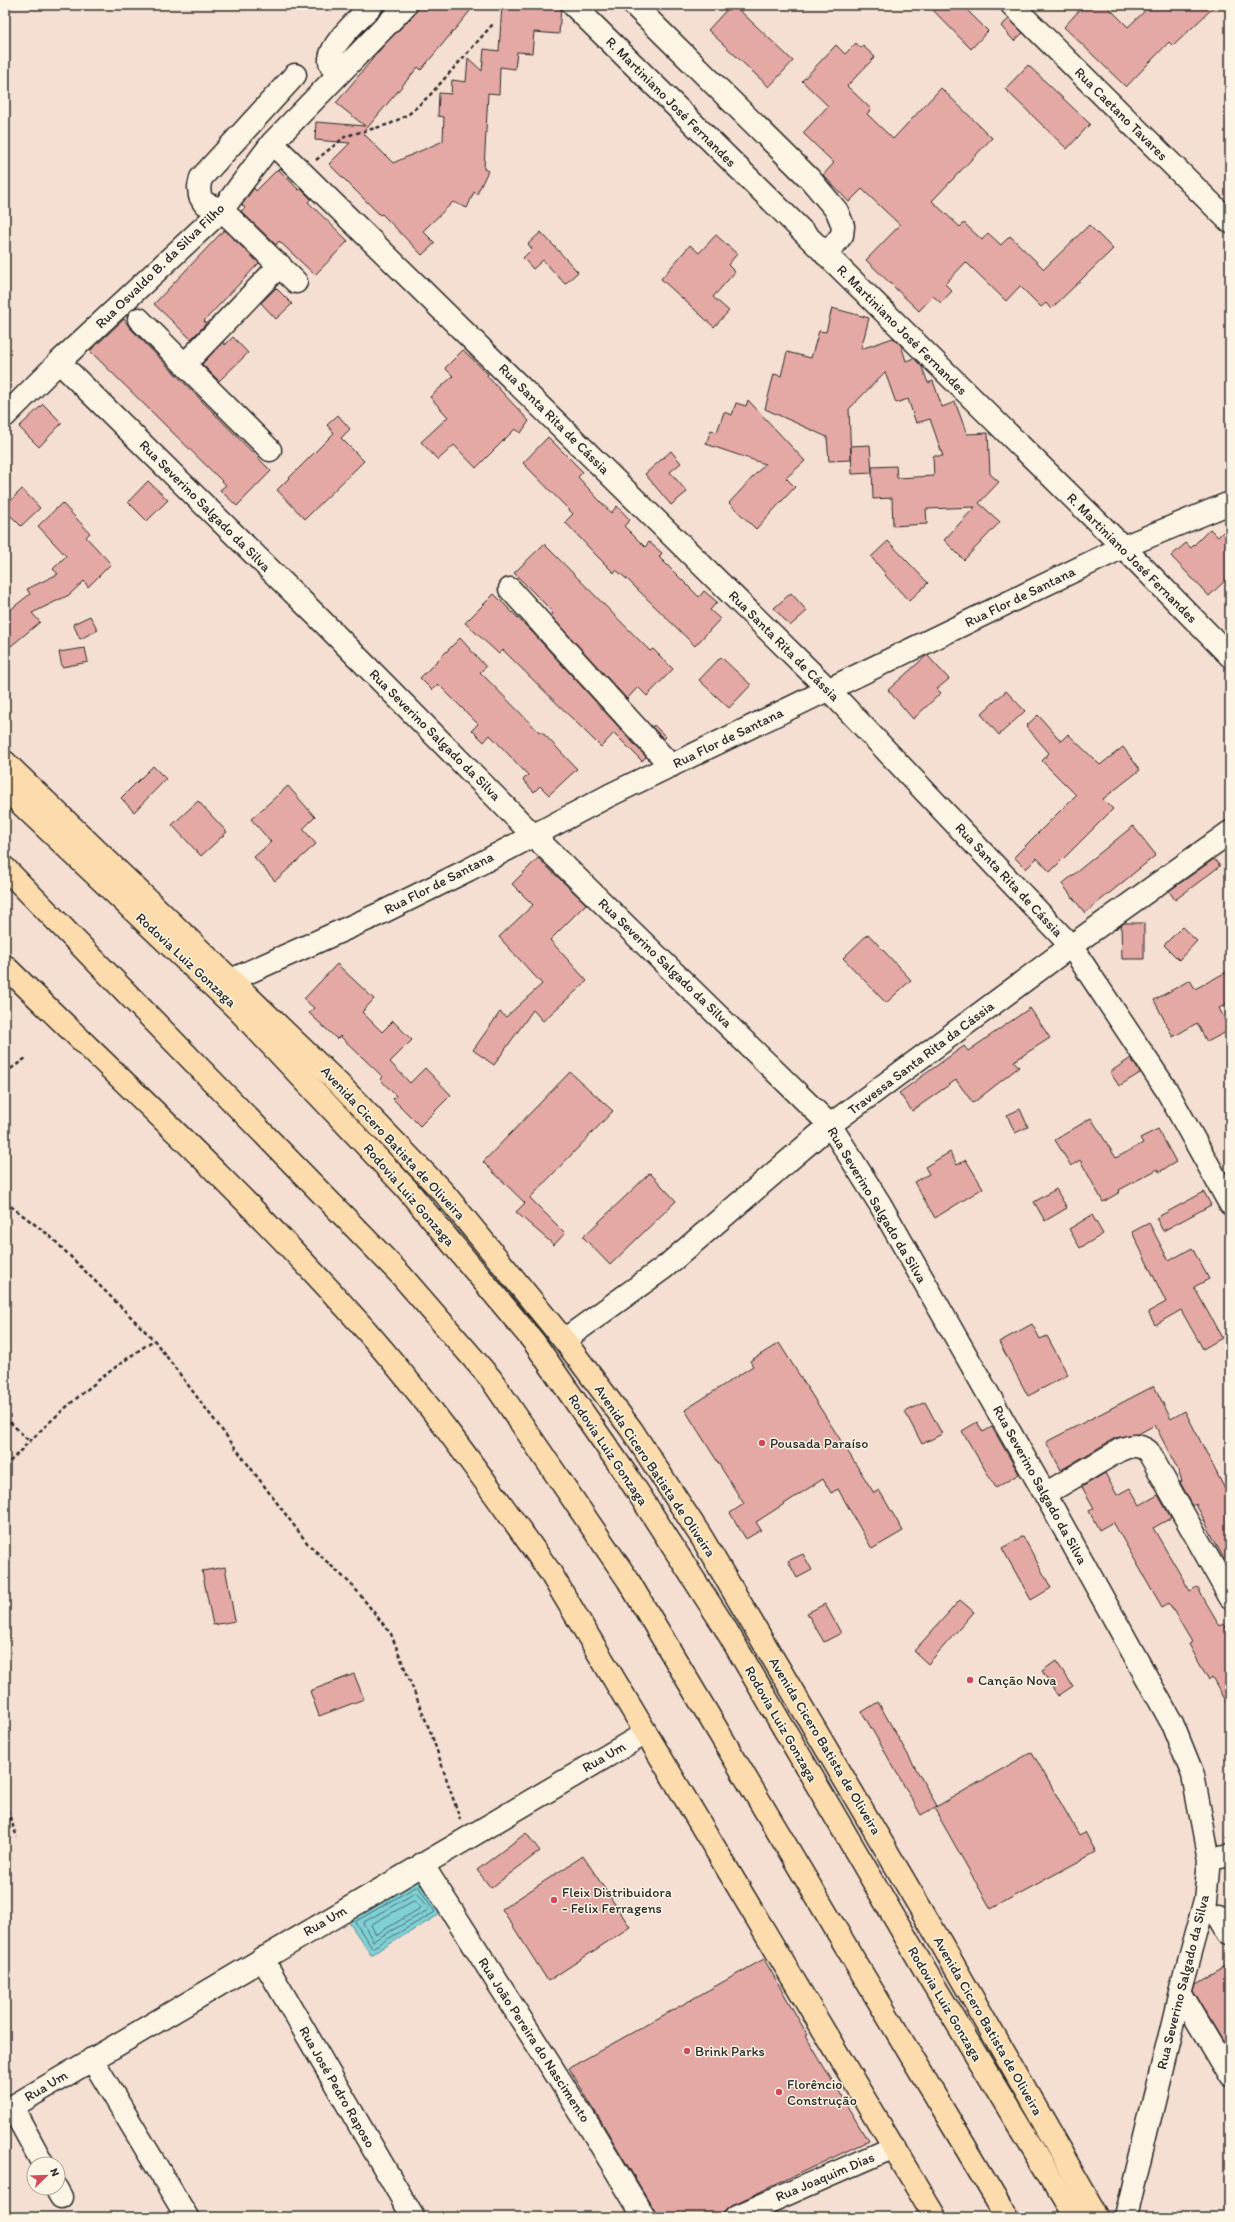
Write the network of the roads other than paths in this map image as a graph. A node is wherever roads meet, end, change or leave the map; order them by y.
1 (372, 5) edge
2 (406, 5) edge
3 (573, 5) edge
4 (634, 5) edge
5 (1012, 5) edge
6 (295, 75) dead end
7 (338, 75) junction
8 (272, 143) junction
9 (222, 210) junction
10 (1230, 222) edge
11 (826, 256) junction
12 (280, 265) junction
13 (296, 282) dead end
14 (140, 319) dead end
15 (59, 362) junction
16 (185, 364) junction
17 (5, 416) edge
18 (270, 450) dead end
19 (1230, 503) edge
20 (1123, 547) junction
21 (510, 589) dead end
22 (1230, 656) edge
23 (828, 689) junction
24 (5, 762) edge
25 (671, 766) junction
26 (5, 789) edge
27 (1230, 832) edge
28 (533, 835) junction
29 (5, 868) edge
30 (1071, 946) junction
31 (5, 966) edge
32 (231, 980) junction
33 (830, 1125) junction
34 (1230, 1204) edge
35 (564, 1340) junction
36 (1046, 1494) junction
37 (1230, 1597) edge
38 (646, 1733) junction
39 (1230, 1856) edge
40 (1209, 1860) junction
41 (422, 1864) junction
42 (1218, 1915) dead end
43 (1230, 1935) edge
44 (262, 1958) junction
45 (1180, 1992) junction
46 (92, 2059) junction
47 (1230, 2076) edge
48 (9, 2109) edge
49 (894, 2147) junction
50 (38, 2156) edge
51 (187, 2217) edge
52 (413, 2217) edge
53 (644, 2217) edge
54 (735, 2217) edge
55 (936, 2217) edge
56 (1007, 2217) edge
57 (1074, 2217) edge
58 (1098, 2217) edge
59 (1126, 2217) edge

1 - 7 street
2 - 7 street, Rua Osvaldo B. da Silva Filho
3 - 11 street, R. Martiniano José Fernandes
4 - 11 street
5 - 10 street, Rua Caetano Tavares
6 - 9 street
7 - 8 street, Rua Osvaldo B. da Silva Filho
8 - 9 street, Rua Osvaldo B. da Silva Filho
8 - 23 street, Rua Santa Rita de Cássia
9 - 12 street
9 - 15 street, Rua Osvaldo B. da Silva Filho
11 - 20 street, R. Martiniano José Fernandes
12 - 13 street
12 - 16 street
14 - 16 street
15 - 17 street, Rua Osvaldo B. da Silva Filho
15 - 28 street, Rua Severino Salgado da Silva
16 - 18 street
19 - 20 street, Rua Flor de Santana
20 - 22 street, R. Martiniano José Fernandes
20 - 23 street, Rua Flor de Santana
21 - 25 street
23 - 25 street, Rua Flor de Santana
23 - 30 street, Rua Santa Rita de Cássia
24 - 32 main road, Avenida Cicero Batista de Oliveira
25 - 28 street, Rua Flor de Santana
26 - 57 main road, Rodovia Luiz Gonzaga
27 - 30 street, Travessa Santa Rita da Cássia
28 - 32 street, Rua Flor de Santana
28 - 33 street, Rua Severino Salgado da Silva
29 - 56 main road
30 - 33 street, Travessa Santa Rita da Cássia
30 - 34 street, Rua Santa Rita de Cássia
31 - 38 main road
32 - 35 main road, Avenida Cicero Batista de Oliveira
33 - 35 street, Travessa Santa Rita da Cássia
33 - 36 street, Rua Severino Salgado da Silva
35 - 58 main road, Avenida Cicero Batista de Oliveira
36 - 37 street
36 - 40 street, Rua Severino Salgado da Silva
38 - 41 street, Rua Um
38 - 49 main road
39 - 40 street
40 - 45 street, Rua Severino Salgado da Silva
41 - 44 street, Rua Um
41 - 53 street, Rua João Pereira do Nascimento
42 - 43 street
44 - 46 street, Rua Um
44 - 52 street, Rua José Pedro Raposo
45 - 47 street
45 - 59 street, Rua Severino Salgado da Silva
46 - 48 street, Rua Um
46 - 51 street
48 - 50 street
49 - 54 street, Rua Joaquim Dias
49 - 55 main road

